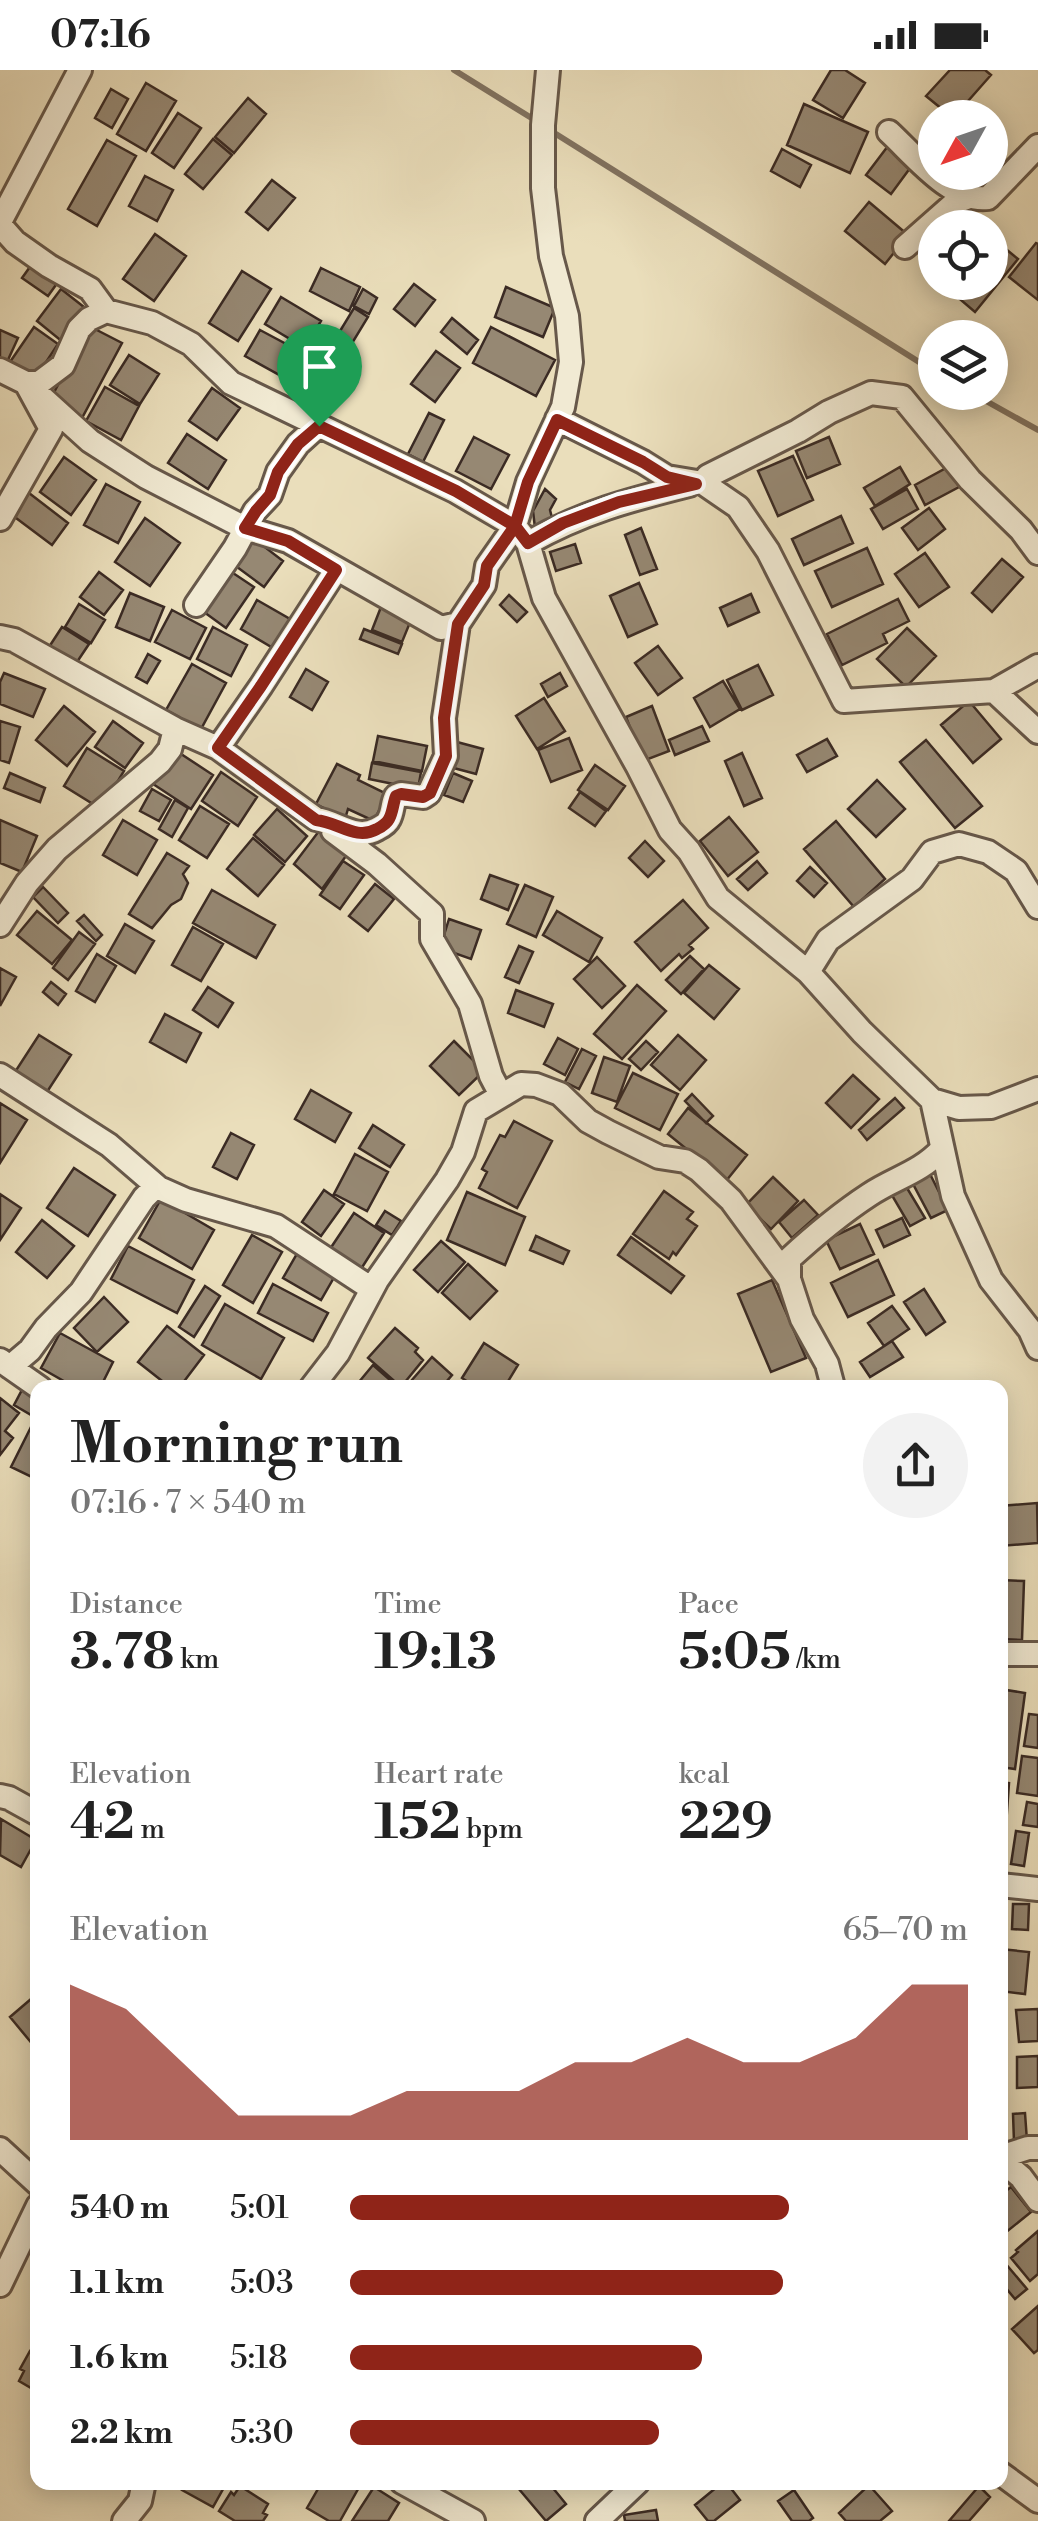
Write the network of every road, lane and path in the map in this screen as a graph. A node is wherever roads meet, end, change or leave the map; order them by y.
1 (80, 70) edge
2 (548, 70) edge
3 (889, 132) dead end
4 (1038, 146) edge
5 (970, 197) junction
6 (0, 223) edge
7 (906, 246) dead end
8 (106, 311) junction
9 (0, 370) edge
10 (26, 383) junction
11 (557, 420) junction
12 (319, 426) junction
13 (699, 484) junction
14 (0, 519) edge
15 (245, 528) junction
16 (522, 534) junction
17 (1038, 553) edge
18 (336, 570) junction
19 (196, 605) dead end
20 (458, 624) junction
21 (0, 637) edge
22 (1038, 666) edge
23 (994, 691) junction
24 (175, 729) junction
25 (1038, 732) edge
26 (218, 748) junction
27 (316, 820) junction
28 (1038, 907) edge
29 (0, 925) edge
30 (808, 972) junction
31 (0, 1075) edge
32 (1038, 1089) edge
33 (502, 1095) junction
34 (932, 1100) junction
35 (942, 1149) junction
36 (159, 1188) junction
37 (789, 1279) junction
38 (372, 1290) junction
39 (1038, 1348) edge
40 (5, 1364) edge
41 (316, 1380) edge
42 (828, 1380) edge
43 (30, 1381) edge
44 (1008, 1654) edge
45 (1038, 1654) edge
46 (0, 1796) edge
47 (30, 1809) edge
48 (1008, 1886) edge
49 (1038, 1889) edge
50 (1038, 2148) edge
51 (0, 2149) edge
52 (1008, 2155) edge
53 (1008, 2165) edge
54 (30, 2177) edge
55 (1038, 2200) edge
56 (30, 2223) edge
57 (0, 2285) edge
58 (1008, 2479) edge
59 (142, 2490) edge
60 (417, 2490) edge
61 (631, 2490) edge
62 (1038, 2501) edge
63 (124, 2521) edge
64 (473, 2521) edge
65 (597, 2521) edge

1 - 6 street
2 - 11 street
3 - 5 street
4 - 5 street
5 - 7 street
6 - 8 street
8 - 10 street
8 - 12 street
9 - 10 street
10 - 14 street
10 - 15 street
11 - 13 street
11 - 16 street
12 - 15 street
12 - 16 street
13 - 16 street
13 - 17 street
13 - 23 street
15 - 18 street
15 - 19 street
16 - 20 street
16 - 30 street
18 - 20 street
18 - 26 street
20 - 27 street
21 - 24 street
22 - 23 street
23 - 25 street
24 - 26 street
24 - 29 street
26 - 27 street
27 - 33 street
28 - 30 street
30 - 34 street
31 - 36 street
32 - 34 street
33 - 37 street
33 - 38 street
34 - 35 street
35 - 37 street
35 - 39 street
36 - 38 street
36 - 40 street
37 - 42 street
38 - 41 street
40 - 43 street
44 - 45 street
46 - 47 street
48 - 49 street
50 - 52 street
51 - 54 street
53 - 55 street
56 - 57 street
58 - 62 street
59 - 63 street
60 - 64 street
61 - 65 street

